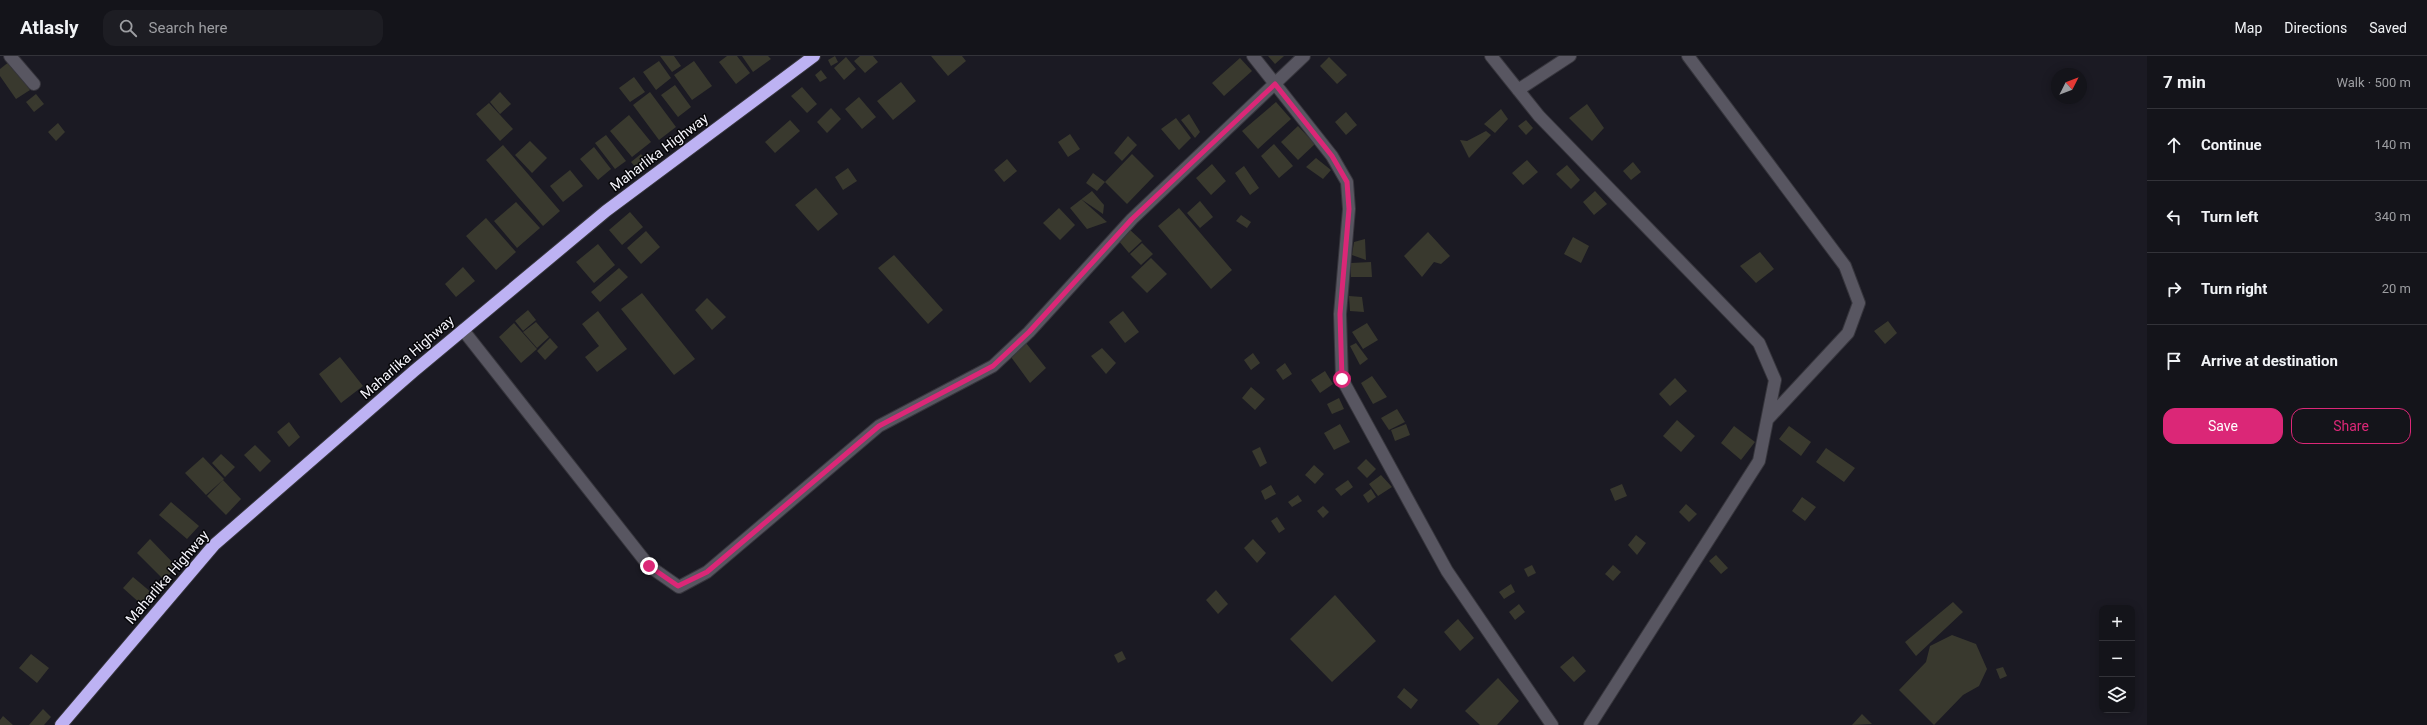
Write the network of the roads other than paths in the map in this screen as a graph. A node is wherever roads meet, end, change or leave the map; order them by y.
1 (10, 56) edge
2 (814, 56) edge
3 (1253, 56) edge
4 (1304, 56) edge
5 (1491, 56) edge
6 (1570, 56) edge
7 (1688, 56) edge
8 (34, 84) dead end
9 (1275, 84) junction
10 (1518, 90) junction
11 (462, 330) junction
12 (1767, 420) junction
13 (61, 725) edge
14 (1552, 725) edge
15 (1590, 725) edge

1 - 8 street
2 - 11 highway, Maharlika Highway
3 - 9 street
4 - 9 street
5 - 10 street
6 - 10 street
7 - 12 street
9 - 11 street
9 - 14 street
10 - 12 street
11 - 13 highway, Maharlika Highway
12 - 15 street

